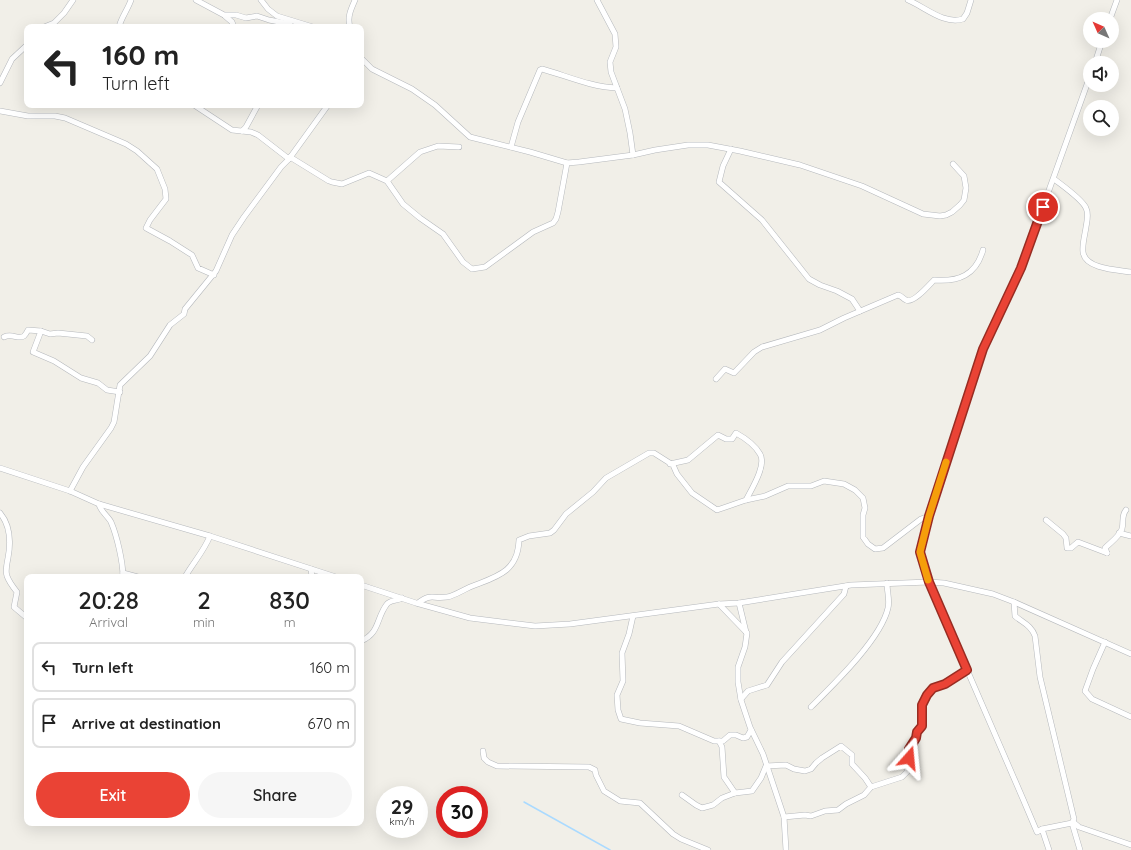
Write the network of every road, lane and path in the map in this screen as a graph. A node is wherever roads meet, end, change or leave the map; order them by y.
1 (73, 0) edge
2 (131, 0) edge
3 (196, 0) edge
4 (261, 0) edge
5 (355, 0) edge
6 (597, 0) edge
7 (908, 0) edge
8 (971, 0) edge
9 (1116, 0) edge
10 (1112, 12) edge
11 (224, 15) junction
12 (298, 22) junction
13 (52, 24) edge
14 (120, 24) edge
15 (233, 24) edge
16 (290, 24) joint
17 (304, 24) edge
18 (349, 24) edge
19 (24, 48) edge
20 (364, 61) edge
21 (0, 83) edge
22 (617, 88) junction
23 (1084, 92) edge
24 (198, 108) edge
25 (256, 108) edge
26 (326, 108) edge
27 (0, 111) edge
28 (242, 131) junction
29 (459, 147) dead end
30 (511, 147) junction
31 (731, 149) junction
32 (633, 155) junction
33 (290, 158) junction
34 (567, 163) junction
35 (953, 164) dead end
36 (1054, 179) junction
37 (387, 182) junction
38 (983, 250) dead end
39 (1131, 272) edge
40 (214, 275) junction
41 (860, 311) junction
42 (40, 331) junction
43 (4, 337) dead end
44 (92, 340) dead end
45 (716, 379) dead end
46 (120, 392) junction
47 (670, 464) junction
48 (0, 468) edge
49 (70, 491) junction
50 (746, 500) junction
51 (99, 504) junction
52 (1126, 510) dead end
53 (0, 513) edge
54 (929, 516) junction
55 (1046, 520) dead end
56 (1119, 533) junction
57 (210, 536) junction
58 (1131, 536) edge
59 (311, 569) junction
60 (123, 574) edge
61 (187, 574) edge
62 (312, 574) edge
63 (327, 574) edge
64 (929, 582) junction
65 (887, 583) junction
66 (364, 586) edge
67 (846, 586) junction
68 (402, 598) junction
69 (1014, 602) junction
70 (418, 603) junction
71 (739, 603) junction
72 (718, 604) junction
73 (24, 615) edge
74 (633, 616) junction
75 (747, 633) junction
76 (364, 640) edge
77 (1106, 642) junction
78 (1131, 654) edge
79 (967, 670) junction
80 (741, 698) junction
81 (811, 707) dead end
82 (1131, 717) edge
83 (751, 730) junction
84 (719, 741) junction
85 (483, 751) dead end
86 (766, 766) junction
87 (871, 787) junction
88 (735, 793) junction
89 (682, 795) dead end
90 (784, 817) junction
91 (1072, 822) junction
92 (1042, 829) junction
93 (1131, 845) edge
94 (708, 850) edge
95 (786, 850) edge
96 (1049, 850) edge
97 (1080, 850) edge

1 - 13 street
2 - 14 street
3 - 11 street
4 - 12 street
5 - 18 street
6 - 22 street
7 - 8 street
9 - 10 street
11 - 15 street
11 - 16 street
12 - 16 street
12 - 17 street
19 - 21 street
20 - 30 street
22 - 30 street
22 - 32 street
23 - 36 street
24 - 28 street
25 - 28 street
26 - 33 street
27 - 40 street
28 - 33 street
29 - 37 street
30 - 34 street
31 - 32 street
31 - 35 street
31 - 41 street
32 - 34 street
33 - 37 street
33 - 40 street
34 - 37 street
36 - 39 street
36 - 54 street
38 - 41 street
40 - 46 street
41 - 45 street
42 - 43 street
42 - 44 street
42 - 46 street
46 - 49 street
47 - 50 street
47 - 50 street
47 - 70 street
48 - 49 street
49 - 51 street
50 - 54 street
51 - 57 street
51 - 60 street
52 - 56 street
53 - 73 street
54 - 64 street
55 - 56 street
56 - 58 street
57 - 59 street
57 - 61 street
59 - 62 street
59 - 63 street
64 - 65 street
64 - 69 street
64 - 79 street
65 - 67 street
65 - 81 street
66 - 68 street
67 - 71 street
67 - 80 street
68 - 70 street
68 - 76 street
69 - 77 street
69 - 91 street
70 - 74 street
71 - 72 street
71 - 75 street
72 - 74 street
72 - 75 street
74 - 84 street
75 - 80 street
77 - 78 street
77 - 82 street
79 - 87 street
79 - 92 street
80 - 83 street
83 - 84 street
83 - 86 street
84 - 88 street
85 - 94 street
86 - 87 street
86 - 88 street
86 - 90 street
87 - 90 street
88 - 89 street
90 - 95 street
91 - 92 street
91 - 93 street
91 - 97 street
92 - 96 street

